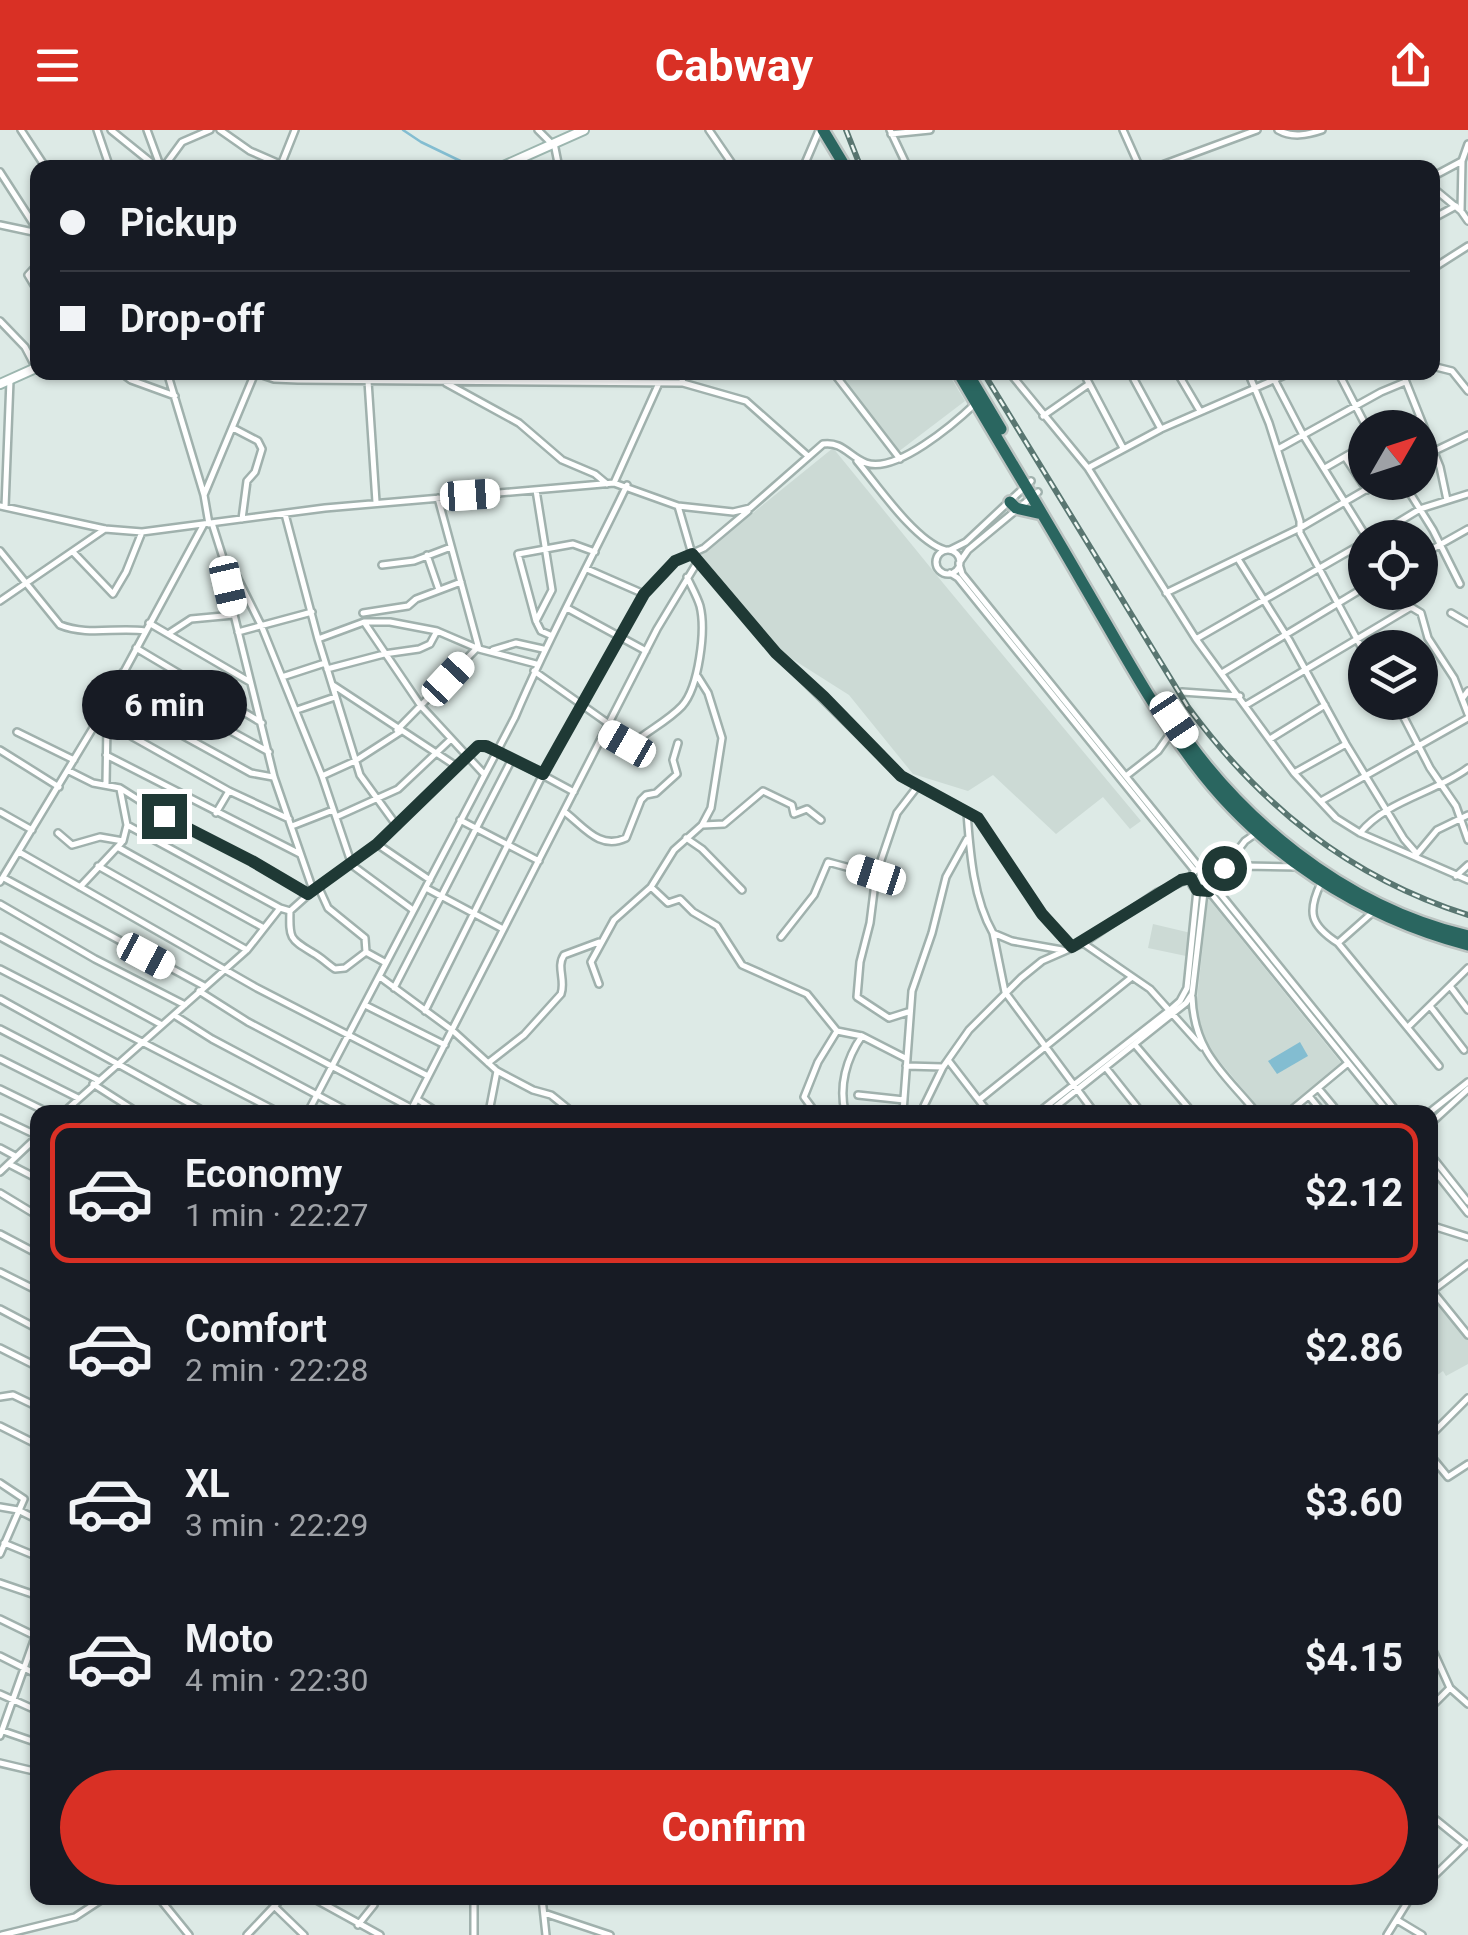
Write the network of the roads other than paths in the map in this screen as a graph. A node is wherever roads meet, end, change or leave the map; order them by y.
1 (21, 130) edge
2 (98, 130) edge
3 (110, 130) edge
4 (146, 130) edge
5 (210, 130) edge
6 (220, 130) edge
7 (295, 130) edge
8 (538, 130) edge
9 (584, 130) edge
10 (709, 130) edge
11 (930, 130) edge
12 (1123, 130) edge
13 (1256, 130) edge
14 (1278, 130) edge
15 (1322, 130) edge
16 (819, 131) edge
17 (891, 132) edge
18 (1300, 132) edge
19 (553, 143) junction
20 (1468, 144) edge
21 (41, 160) edge
22 (107, 160) edge
23 (150, 160) edge
24 (158, 160) edge
25 (167, 160) edge
26 (270, 160) edge
27 (283, 160) edge
28 (516, 160) edge
29 (557, 160) edge
30 (730, 160) edge
31 (806, 160) edge
32 (837, 160) edge
33 (904, 160) edge
34 (1136, 160) edge
35 (1175, 160) edge
36 (1462, 161) junction
37 (0, 172) edge
38 (1440, 173) edge
39 (1462, 203) edge
40 (30, 219) edge
41 (1468, 221) edge
42 (0, 225) edge
43 (30, 231) edge
44 (1468, 246) edge
45 (1440, 264) edge
46 (0, 321) edge
47 (30, 357) edge
48 (1440, 368) edge
49 (30, 371) edge
50 (10, 380) junction
51 (131, 380) edge
52 (170, 380) edge
53 (251, 380) edge
54 (337, 380) edge
55 (682, 380) edge
56 (839, 380) edge
57 (963, 380) edge
58 (972, 380) edge
59 (1015, 380) edge
60 (1087, 380) edge
61 (1134, 380) edge
62 (1181, 380) edge
63 (1252, 380) edge
64 (1275, 380) joint
65 (1342, 380) edge
66 (368, 381) junction
67 (406, 381) joint
68 (442, 381) junction
69 (1406, 382) joint
70 (683, 383) junction
71 (0, 384) edge
72 (660, 384) junction
73 (1089, 384) junction
74 (1256, 388) junction
75 (1468, 391) edge
76 (175, 396) junction
77 (976, 403) junction
78 (1355, 405) junction
79 (1358, 410) edge
80 (1416, 410) edge
81 (1200, 412) junction
82 (1043, 416) junction
83 (233, 428) junction
84 (1161, 428) junction
85 (1303, 435) junction
86 (1468, 435) edge
87 (1438, 447) edge
88 (1123, 448) junction
89 (1278, 449) junction
90 (852, 454) junction
91 (1348, 455) edge
92 (808, 456) junction
93 (1345, 457) junction
94 (900, 459) junction
95 (1348, 462) edge
96 (1088, 468) junction
97 (1325, 468) junction
98 (1438, 469) edge
99 (610, 484) junction
100 (626, 486) junction
101 (1032, 489) junction
102 (536, 490) junction
103 (1468, 494) edge
104 (204, 495) junction
105 (438, 498) junction
106 (1350, 500) edge
107 (1414, 500) edge
108 (1446, 500) junction
109 (376, 503) junction
110 (1345, 503) junction
111 (3, 506) edge
112 (678, 506) junction
113 (1014, 506) junction
114 (750, 508) junction
115 (1420, 509) junction
116 (285, 514) junction
117 (1043, 514) junction
118 (242, 520) junction
119 (1356, 520) edge
120 (1401, 520) edge
121 (208, 524) junction
122 (1300, 528) junction
123 (105, 529) junction
124 (1468, 529) edge
125 (142, 532) junction
126 (1440, 543) junction
127 (451, 547) junction
128 (546, 547) junction
129 (934, 547) junction
130 (947, 550) junction
131 (1348, 550) edge
132 (0, 551) edge
133 (73, 552) junction
134 (595, 552) junction
135 (427, 554) junction
136 (692, 554) junction
137 (936, 558) junction
138 (1238, 560) junction
139 (698, 561) junction
140 (959, 563) junction
141 (226, 564) junction
142 (382, 565) dead end
143 (1316, 568) junction
144 (587, 569) junction
145 (950, 574) junction
146 (687, 577) junction
147 (26, 581) junction
148 (461, 582) junction
149 (1460, 584) dead end
150 (439, 590) junction
151 (1166, 593) junction
152 (644, 594) junction
153 (1348, 596) edge
154 (1264, 598) junction
155 (0, 602) edge
156 (1336, 603) junction
157 (566, 608) junction
158 (1406, 610) edge
159 (1415, 610) edge
160 (312, 612) junction
161 (364, 613) dead end
162 (1451, 613) dead end
163 (234, 615) junction
164 (536, 621) junction
165 (364, 622) junction
166 (149, 623) junction
167 (1468, 623) edge
168 (261, 625) junction
169 (1352, 630) edge
170 (1373, 630) edge
171 (437, 631) junction
172 (145, 632) junction
173 (238, 632) junction
174 (168, 634) junction
175 (1284, 634) junction
176 (551, 636) junction
177 (619, 637) junction
178 (318, 639) junction
179 (1196, 639) junction
180 (1348, 645) edge
181 (136, 648) junction
182 (478, 649) junction
183 (543, 649) junction
184 (491, 651) junction
185 (646, 651) junction
186 (384, 654) junction
187 (326, 666) junction
188 (535, 668) junction
189 (1306, 671) junction
190 (123, 672) junction
191 (1222, 673) junction
192 (698, 676) junction
193 (282, 677) junction
194 (251, 682) junction
195 (331, 683) junction
196 (1468, 691) edge
197 (1182, 692) dead end
198 (112, 696) junction
199 (1240, 696) junction
200 (335, 697) junction
201 (1462, 699) junction
202 (581, 705) junction
203 (1246, 705) junction
204 (1325, 705) junction
205 (420, 706) junction
206 (296, 710) junction
207 (1468, 716) edge
208 (99, 718) junction
209 (1405, 720) edge
210 (262, 722) junction
211 (107, 724) junction
212 (609, 724) junction
213 (399, 731) junction
214 (1171, 731) junction
215 (16, 732) dead end
216 (605, 732) junction
217 (452, 739) junction
218 (1270, 739) junction
219 (678, 743) dead end
220 (1346, 744) junction
221 (1418, 747) junction
222 (0, 750) edge
223 (496, 750) junction
224 (269, 752) junction
225 (436, 754) junction
226 (106, 755) junction
227 (465, 756) junction
228 (513, 759) junction
229 (74, 760) junction
230 (355, 762) junction
231 (456, 766) junction
232 (1468, 768) edge
233 (68, 771) junction
234 (1294, 773) junction
235 (484, 774) junction
236 (543, 774) junction
237 (322, 776) junction
238 (1126, 776) junction
239 (274, 777) junction
240 (1367, 778) junction
241 (106, 784) junction
242 (1442, 785) junction
243 (59, 786) junction
244 (917, 786) junction
245 (120, 788) junction
246 (229, 791) junction
247 (574, 792) junction
248 (377, 800) junction
249 (1320, 802) junction
250 (1388, 810) junction
251 (0, 812) edge
252 (565, 812) junction
253 (967, 812) junction
254 (334, 813) junction
255 (216, 814) junction
256 (1242, 817) junction
257 (1465, 817) edge
258 (460, 820) junction
259 (822, 820) dead end
260 (290, 822) junction
261 (127, 825) junction
262 (702, 825) junction
263 (397, 826) junction
264 (477, 829) junction
265 (32, 830) junction
266 (1258, 832) junction
267 (58, 833) dead end
268 (1360, 833) junction
269 (686, 838) junction
270 (967, 839) junction
271 (1468, 840) edge
272 (123, 841) junction
273 (1245, 841) junction
274 (377, 844) junction
275 (507, 845) junction
276 (119, 848) junction
277 (18, 852) junction
278 (301, 855) junction
279 (1416, 856) junction
280 (1281, 861) junction
281 (539, 862) junction
282 (352, 865) junction
283 (1468, 865) edge
284 (98, 866) junction
285 (1224, 868) junction
286 (1198, 869) junction
287 (1213, 872) junction
288 (876, 875) junction
289 (1456, 876) junction
290 (1, 878) edge
291 (1191, 878) junction
292 (430, 880) junction
293 (1322, 880) junction
294 (1468, 880) edge
295 (80, 887) junction
296 (650, 887) junction
297 (426, 888) junction
298 (313, 890) junction
299 (742, 890) dead end
300 (1206, 890) junction
301 (442, 897) junction
302 (0, 904) edge
303 (280, 908) junction
304 (414, 910) junction
305 (1374, 910) junction
306 (290, 911) junction
307 (474, 913) junction
308 (264, 928) junction
309 (504, 929) junction
310 (994, 934) junction
311 (1468, 936) edge
312 (0, 937) edge
313 (780, 937) dead end
314 (602, 942) junction
315 (1338, 942) junction
316 (1083, 943) junction
317 (1468, 946) edge
318 (1072, 947) junction
319 (247, 950) junction
320 (1062, 950) junction
321 (366, 952) junction
322 (386, 963) junction
323 (225, 968) junction
324 (1468, 968) edge
325 (0, 969) edge
326 (380, 976) junction
327 (1132, 977) junction
328 (599, 984) dead end
329 (1450, 986) junction
330 (394, 988) junction
331 (201, 989) junction
332 (1006, 992) junction
333 (1192, 994) junction
334 (0, 999) edge
335 (185, 1005) junction
336 (365, 1006) junction
337 (1430, 1006) junction
338 (1468, 1010) edge
339 (424, 1011) junction
340 (910, 1011) junction
341 (1173, 1011) junction
342 (174, 1015) junction
343 (162, 1025) junction
344 (1408, 1027) junction
345 (0, 1028) edge
346 (452, 1030) junction
347 (837, 1031) junction
348 (1145, 1033) junction
349 (350, 1035) junction
350 (862, 1036) junction
351 (142, 1042) junction
352 (444, 1045) junction
353 (1135, 1045) junction
354 (1044, 1046) junction
355 (1202, 1047) junction
356 (1126, 1048) junction
357 (1464, 1050) dead end
358 (1115, 1056) junction
359 (0, 1059) edge
360 (948, 1060) junction
361 (117, 1062) junction
362 (488, 1062) junction
363 (906, 1062) junction
364 (1348, 1063) junction
365 (332, 1065) junction
366 (1439, 1066) dead end
367 (943, 1067) junction
368 (1106, 1068) junction
369 (497, 1071) junction
370 (1096, 1072) junction
371 (428, 1076) junction
372 (96, 1082) junction
373 (0, 1088) edge
374 (1075, 1088) junction
375 (1318, 1088) junction
376 (1465, 1088) edge
377 (1068, 1094) junction
378 (317, 1095) junction
379 (858, 1096) dead end
380 (1309, 1096) junction
381 (417, 1098) junction
382 (78, 1099) junction
383 (904, 1100) junction
384 (978, 1100) junction
385 (33, 1105) edge
386 (72, 1105) edge
387 (127, 1105) edge
388 (193, 1105) edge
389 (264, 1105) edge
390 (312, 1105) edge
391 (336, 1105) edge
392 (402, 1105) edge
393 (414, 1105) edge
394 (427, 1105) edge
395 (490, 1105) edge
396 (563, 1105) edge
397 (810, 1105) edge
398 (844, 1105) edge
399 (904, 1105) edge
400 (924, 1105) edge
401 (982, 1105) edge
402 (1050, 1105) edge
403 (1058, 1105) edge
404 (1088, 1105) edge
405 (1135, 1105) edge
406 (1186, 1105) edge
407 (1250, 1105) edge
408 (1297, 1105) edge
409 (1316, 1105) edge
410 (1332, 1105) edge
411 (1382, 1105) edge
412 (1391, 1105) edge
413 (1438, 1107) edge
414 (1438, 1116) edge
415 (0, 1118) edge
416 (30, 1134) edge
417 (30, 1144) edge
418 (0, 1148) edge
419 (16, 1157) junction
420 (9, 1164) junction
421 (1438, 1164) edge
422 (0, 1172) edge
423 (30, 1175) edge
424 (1438, 1175) edge
425 (0, 1194) edge
426 (1468, 1202) edge
427 (30, 1211) edge
428 (1468, 1212) edge
429 (1438, 1228) edge
430 (0, 1234) edge
431 (1468, 1237) edge
432 (30, 1250) edge
433 (1468, 1264) edge
434 (0, 1272) edge
435 (1438, 1286) edge
436 (30, 1288) edge
437 (1438, 1299) edge
438 (0, 1309) edge
439 (30, 1325) edge
440 (1468, 1335) edge
441 (0, 1348) edge
442 (30, 1363) edge
443 (0, 1396) edge
444 (1468, 1398) edge
445 (30, 1403) edge
446 (0, 1426) edge
447 (1438, 1428) edge
448 (30, 1441) edge
449 (1438, 1464) edge
450 (1468, 1464) edge
451 (0, 1483) edge
452 (0, 1507) edge
453 (18, 1510) junction
454 (30, 1516) edge
455 (4, 1544) junction
456 (0, 1554) edge
457 (30, 1555) edge
458 (0, 1583) edge
459 (30, 1593) edge
460 (0, 1619) edge
461 (30, 1631) edge
462 (30, 1651) edge
463 (0, 1656) edge
464 (1438, 1662) edge
465 (23, 1668) junction
466 (30, 1671) edge
467 (1450, 1688) junction
468 (0, 1694) edge
469 (12, 1700) junction
470 (1438, 1700) edge
471 (1468, 1704) edge
472 (30, 1708) edge
473 (1, 1732) edge
474 (30, 1741) edge
475 (0, 1762) edge
476 (30, 1770) edge
477 (1438, 1822) edge
478 (1468, 1834) edge
479 (1466, 1844) edge
480 (1438, 1872) edge
481 (94, 1905) edge
482 (166, 1905) edge
483 (325, 1905) edge
484 (374, 1905) edge
485 (474, 1905) edge
486 (543, 1905) edge
487 (1406, 1905) edge
488 (274, 1907) joint
489 (544, 1913) junction
490 (1397, 1920) junction
491 (358, 1924) junction
492 (2, 1935) edge
493 (190, 1935) edge
494 (247, 1935) edge
495 (304, 1935) edge
496 (380, 1935) edge
497 (474, 1935) edge
498 (546, 1935) edge
499 (610, 1935) edge
500 (1387, 1935) edge
501 (1422, 1935) edge

1 - 21 street
2 - 22 street
3 - 23 street
4 - 24 street
5 - 25 street
6 - 26 street
7 - 27 street
8 - 19 street
9 - 19 street
10 - 30 street
11 - 17 street
12 - 34 street
13 - 35 street
14 - 18 street
15 - 18 street
16 - 31 street
16 - 32 highway
17 - 33 street
19 - 28 street
19 - 29 street
20 - 36 street
36 - 38 street
36 - 39 street
37 - 40 street
39 - 41 street
42 - 43 street
44 - 45 street
46 - 47 street
48 - 75 street
49 - 50 street
50 - 71 street
50 - 111 street
51 - 76 street
52 - 76 street
53 - 83 street
54 - 66 street
55 - 70 street
56 - 94 street
57 - 77 highway
58 - 101 highway
59 - 82 street
60 - 73 street
61 - 84 street
62 - 81 street
63 - 74 street
64 - 74 street
64 - 85 street
65 - 78 street
66 - 67 street
66 - 109 street
67 - 68 street
68 - 72 street
68 - 99 street
69 - 78 street
69 - 80 street
70 - 72 street
70 - 92 street
72 - 99 street
73 - 82 street
73 - 88 street
74 - 81 street
74 - 89 street
76 - 104 street
77 - 94 street
77 - 101 highway
78 - 79 street
78 - 85 street
81 - 84 street
82 - 96 street
83 - 104 street
83 - 118 street
84 - 88 street
85 - 89 street
85 - 97 street
86 - 87 street
88 - 96 street
89 - 122 street
90 - 92 street
90 - 94 street
90 - 129 street
91 - 93 street
92 - 114 street
93 - 95 street
93 - 97 street
96 - 151 street
97 - 110 street
98 - 108 street
99 - 100 street
99 - 102 street
100 - 112 street
100 - 134 street
101 - 113 street
101 - 113 street
101 - 117 highway
101 - 311 highway
102 - 105 street
102 - 128 street
103 - 108 street
104 - 121 street
105 - 109 street
105 - 127 street
106 - 110 street
107 - 115 street
108 - 115 street
109 - 116 street
110 - 119 street
110 - 122 street
111 - 123 street
112 - 114 street
112 - 136 street
113 - 117 highway
113 - 130 street
113 - 140 street
114 - 136 street
115 - 120 street
115 - 126 street
116 - 118 street
116 - 160 street
117 - 214 highway
118 - 121 street
121 - 125 street
121 - 141 street
121 - 166 street
122 - 138 street
122 - 143 street
123 - 125 street
123 - 133 street
124 - 126 street
125 - 133 street
126 - 149 street
127 - 135 street
127 - 148 street
128 - 134 street
128 - 164 street
128 - 164 street
129 - 130 street
129 - 137 street
130 - 137 street
130 - 140 street
131 - 143 street
132 - 147 street
133 - 147 street
134 - 144 street
135 - 142 street
135 - 150 street
136 - 139 street
136 - 152 street
137 - 145 street
138 - 151 street
138 - 154 street
139 - 146 street
139 - 244 street
140 - 145 street
140 - 238 street
141 - 163 street
141 - 168 street
143 - 154 street
143 - 156 street
144 - 152 street
144 - 157 street
145 - 286 street
146 - 185 street
146 - 192 street
147 - 155 street
147 - 172 street
148 - 150 street
148 - 182 street
150 - 161 street
151 - 179 street
152 - 177 street
153 - 156 street
154 - 175 street
154 - 179 street
156 - 169 street
156 - 175 street
157 - 176 street
157 - 177 street
158 - 170 street
159 - 201 street
160 - 168 street
160 - 178 street
162 - 167 street
163 - 173 street
163 - 174 street
164 - 176 street
165 - 171 street
165 - 178 street
165 - 186 street
166 - 172 street
166 - 174 street
168 - 173 street
168 - 193 street
171 - 182 street
171 - 186 street
172 - 181 street
173 - 194 street
174 - 194 street
175 - 189 street
175 - 191 street
176 - 183 street
177 - 185 street
177 - 202 street
178 - 187 street
179 - 191 street
180 - 189 street
181 - 190 street
181 - 210 street
182 - 184 street
182 - 205 street
183 - 184 street
183 - 188 street
184 - 188 street
185 - 212 street
186 - 187 street
186 - 205 street
187 - 193 street
187 - 195 street
188 - 202 street
188 - 223 street
189 - 203 street
189 - 204 street
190 - 198 street
190 - 224 street
191 - 199 street
192 - 216 street
192 - 262 street
193 - 206 street
194 - 210 street
195 - 200 street
195 - 213 street
196 - 201 street
197 - 199 street
198 - 208 street
198 - 239 street
199 - 203 street
200 - 206 street
200 - 230 street
201 - 207 street
202 - 212 street
202 - 236 street
203 - 218 street
204 - 218 street
204 - 220 street
205 - 213 street
205 - 217 street
206 - 237 street
207 - 221 street
208 - 211 street
208 - 229 street
209 - 221 street
210 - 224 street
211 - 226 street
211 - 246 street
212 - 216 street
213 - 225 street
213 - 230 street
214 - 238 street
214 - 256 highway
215 - 229 street
216 - 247 street
217 - 225 street
217 - 227 street
218 - 234 street
219 - 252 street
220 - 234 street
220 - 240 street
221 - 240 street
221 - 242 street
222 - 243 street
223 - 227 street
223 - 228 street
223 - 235 street
224 - 239 street
225 - 231 street
225 - 248 street
226 - 241 street
226 - 255 street
227 - 231 street
227 - 235 street
228 - 236 street
228 - 264 street
229 - 233 street
230 - 237 street
230 - 248 street
231 - 263 street
232 - 242 street
233 - 241 street
233 - 243 street
234 - 249 street
235 - 258 street
236 - 247 street
236 - 275 street
237 - 254 street
238 - 286 street
239 - 260 street
240 - 249 street
240 - 250 street
241 - 245 street
242 - 250 street
242 - 257 street
243 - 265 street
244 - 253 street
244 - 288 street
245 - 261 street
245 - 298 street
246 - 255 street
246 - 260 street
247 - 252 street
248 - 254 street
248 - 263 street
249 - 268 street
250 - 268 street
250 - 279 street
251 - 265 street
252 - 281 street
253 - 270 street
253 - 318 street
254 - 260 street
254 - 282 street
255 - 278 street
256 - 266 highway
256 - 273 street
257 - 271 street
257 - 279 street
258 - 264 street
258 - 292 street
259 - 262 street
260 - 278 street
261 - 272 street
261 - 303 street
262 - 269 street
263 - 274 street
264 - 275 street
264 - 301 street
265 - 277 street
266 - 273 street
266 - 280 highway
267 - 272 street
268 - 279 street
269 - 296 street
269 - 299 street
270 - 310 street
270 - 340 street
272 - 276 street
273 - 285 street
274 - 282 street
274 - 292 street
275 - 281 street
275 - 307 street
276 - 284 street
276 - 308 street
277 - 290 street
277 - 295 street
278 - 298 street
279 - 289 street
280 - 285 street
280 - 293 highway
281 - 309 street
282 - 298 street
282 - 304 street
283 - 289 street
284 - 295 street
284 - 319 street
285 - 287 street
286 - 287 street
286 - 291 street
287 - 300 street
288 - 313 street
288 - 340 street
289 - 294 street
290 - 331 street
291 - 300 street
291 - 316 street
292 - 297 street
293 - 305 highway
293 - 315 street
295 - 323 street
296 - 314 street
296 - 347 street
297 - 301 street
297 - 304 street
298 - 306 street
298 - 321 street
300 - 333 street
300 - 341 street
300 - 364 street
300 - 412 street
301 - 307 street
301 - 330 street
302 - 335 street
303 - 306 street
303 - 308 street
304 - 322 street
305 - 315 street
305 - 317 highway
306 - 321 street
307 - 309 street
307 - 339 street
308 - 319 street
309 - 346 street
310 - 320 street
310 - 332 street
312 - 343 street
314 - 328 street
314 - 362 street
315 - 344 street
316 - 318 street
316 - 327 street
318 - 320 street
319 - 323 street
320 - 332 street
321 - 322 street
322 - 326 street
323 - 331 street
323 - 349 street
324 - 329 street
325 - 351 street
326 - 330 street
326 - 336 street
327 - 341 street
327 - 354 street
329 - 337 street
329 - 338 street
330 - 339 street
331 - 335 street
331 - 365 street
332 - 354 street
332 - 360 street
333 - 341 street
333 - 355 street
334 - 361 street
335 - 342 street
336 - 349 street
336 - 352 street
337 - 344 street
337 - 357 street
339 - 346 street
340 - 363 street
341 - 348 street
341 - 355 street
342 - 343 street
342 - 378 street
343 - 351 street
344 - 366 street
345 - 372 street
346 - 352 street
346 - 362 street
347 - 350 street
347 - 397 street
348 - 353 street
348 - 356 street
349 - 365 street
349 - 371 street
350 - 363 street
350 - 398 street
351 - 361 street
351 - 389 street
352 - 371 street
353 - 356 street
353 - 406 street
354 - 374 street
354 - 384 street
355 - 407 street
356 - 358 street
358 - 368 street
358 - 370 street
359 - 382 street
360 - 367 street
360 - 384 street
361 - 372 street
361 - 388 street
362 - 369 street
363 - 367 street
363 - 383 street
364 - 375 street
364 - 411 street
365 - 378 street
365 - 392 street
367 - 400 street
368 - 370 street
368 - 405 street
369 - 395 street
369 - 396 street
370 - 374 street
371 - 381 street
372 - 382 street
372 - 387 street
373 - 385 street
374 - 377 street
374 - 404 street
375 - 380 street
375 - 410 street
376 - 413 street
376 - 414 street
377 - 402 street
377 - 403 street
378 - 390 street
378 - 391 street
379 - 383 street
380 - 408 street
380 - 409 street
381 - 393 street
381 - 394 street
382 - 386 street
383 - 399 street
384 - 401 street
415 - 416 street
417 - 419 street
418 - 419 street
419 - 420 street
420 - 422 street
420 - 423 street
421 - 426 street
424 - 428 street
425 - 427 street
429 - 431 street
430 - 432 street
433 - 435 street
434 - 436 street
437 - 440 street
438 - 439 street
441 - 442 street
443 - 445 street
444 - 447 street
446 - 448 street
449 - 450 street
451 - 453 street
452 - 453 street
453 - 454 street
453 - 455 street
455 - 456 street
455 - 457 street
458 - 459 street
460 - 461 street
462 - 465 street
463 - 465 street
464 - 467 street
465 - 466 street
465 - 469 street
467 - 470 street
467 - 471 street
468 - 469 street
469 - 472 street
469 - 473 street
473 - 474 street
475 - 476 street
477 - 479 street
478 - 479 street
479 - 480 street
481 - 492 street
482 - 493 street
483 - 491 street
484 - 491 street
485 - 497 street
486 - 489 street
487 - 490 street
488 - 494 street
488 - 495 street
489 - 498 street
489 - 499 street
490 - 500 street
490 - 501 street
491 - 496 street

